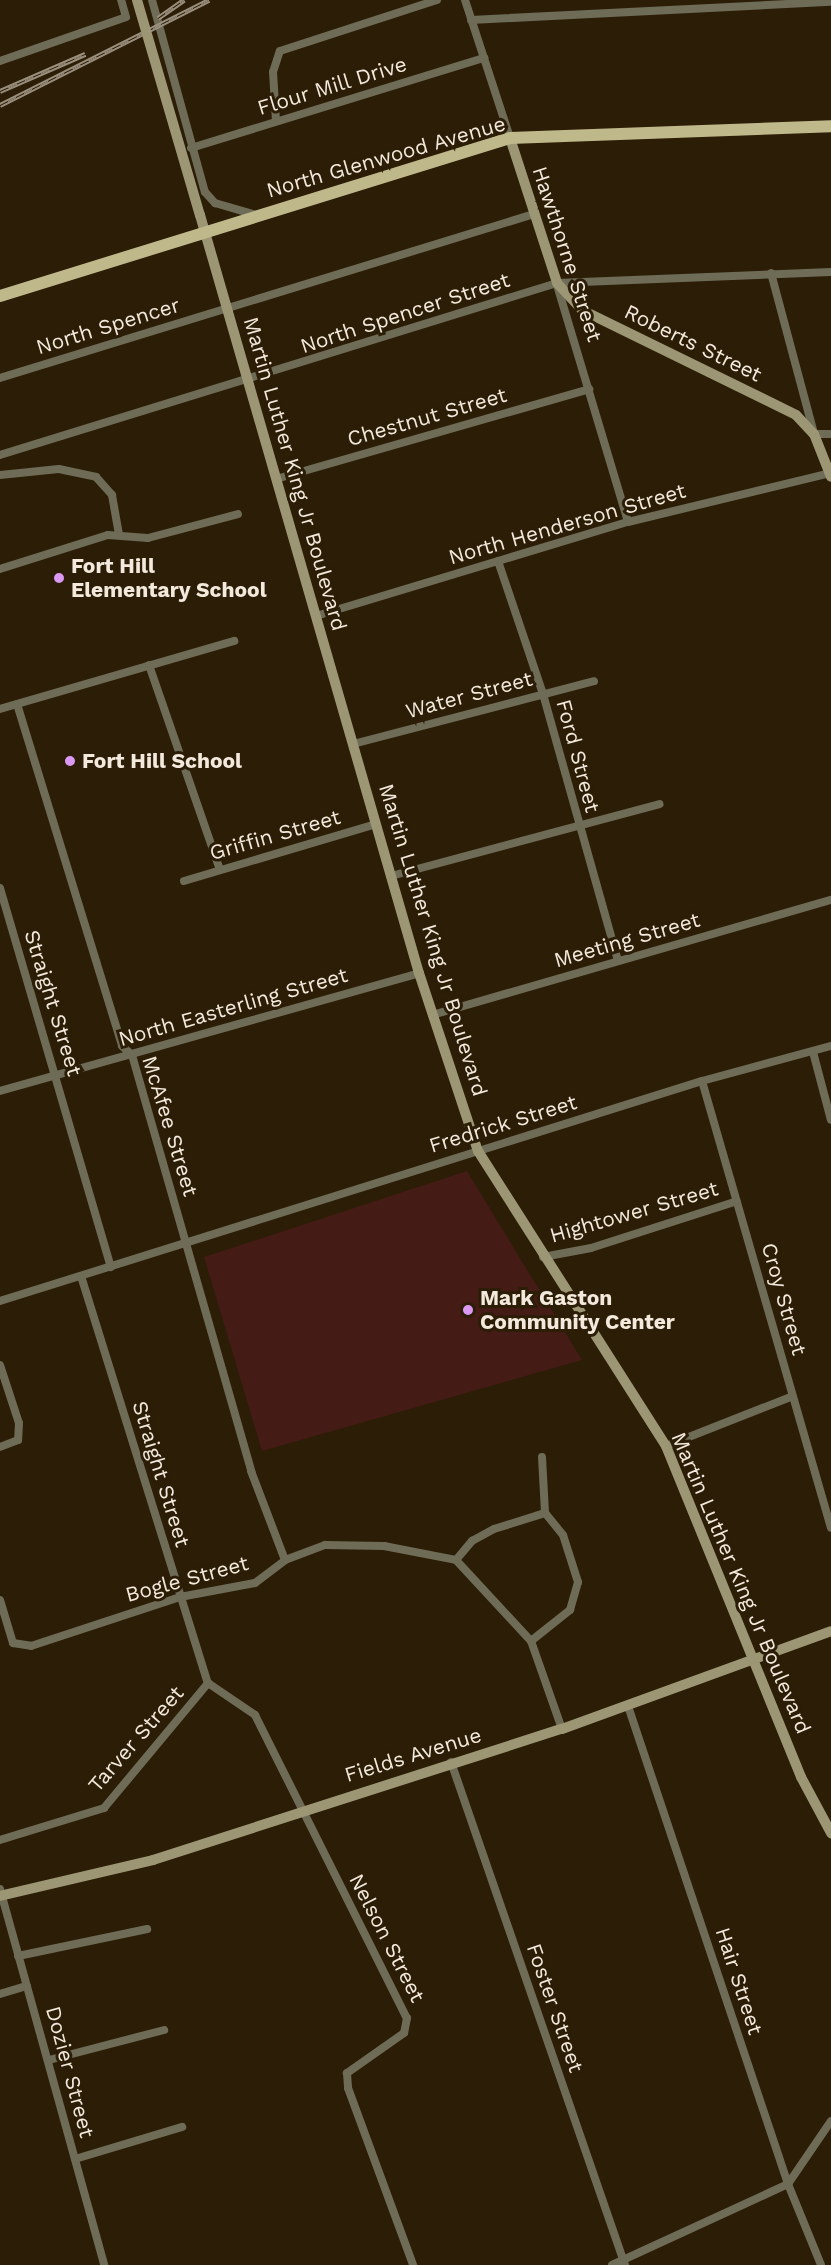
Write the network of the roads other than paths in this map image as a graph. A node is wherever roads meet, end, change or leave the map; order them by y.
1 (121, 0) edge
2 (137, 0) edge
3 (152, 0) edge
4 (437, 0) edge
5 (465, 0) edge
6 (831, 2) edge
7 (471, 20) junction
8 (484, 58) junction
9 (0, 61) edge
10 (276, 121) junction
11 (831, 126) edge
12 (510, 138) junction
13 (191, 148) junction
14 (534, 214) junction
15 (256, 215) junction
16 (204, 231) junction
17 (831, 272) edge
18 (771, 273) junction
19 (557, 283) junction
20 (0, 296) edge
21 (226, 309) junction
22 (0, 378) edge
23 (248, 383) junction
24 (589, 389) junction
25 (814, 434) junction
26 (831, 434) edge
27 (0, 455) edge
28 (0, 475) edge
29 (831, 475) edge
30 (276, 479) junction
31 (238, 514) dead end
32 (628, 522) junction
33 (119, 533) junction
34 (498, 561) junction
35 (0, 568) edge
36 (316, 616) junction
37 (234, 641) dead end
38 (149, 665) junction
39 (594, 681) dead end
40 (543, 694) junction
41 (17, 704) junction
42 (0, 709) edge
43 (353, 744) junction
44 (660, 804) dead end
45 (376, 824) junction
46 (578, 826) junction
47 (220, 870) junction
48 (391, 876) junction
49 (184, 881) dead end
50 (0, 888) edge
51 (831, 900) edge
52 (618, 961) junction
53 (419, 973) junction
54 (432, 1015) junction
55 (831, 1047) edge
56 (813, 1052) junction
57 (132, 1055) junction
58 (57, 1075) junction
59 (702, 1081) junction
60 (0, 1091) edge
61 (831, 1120) edge
62 (478, 1151) junction
63 (737, 1201) junction
64 (187, 1242) junction
65 (542, 1257) junction
66 (111, 1267) junction
67 (81, 1276) junction
68 (0, 1301) edge
69 (0, 1365) edge
70 (793, 1396) junction
71 (666, 1446) junction
72 (0, 1447) edge
73 (542, 1457) dead end
74 (545, 1514) junction
75 (831, 1528) edge
76 (285, 1560) junction
77 (456, 1560) junction
78 (180, 1597) junction
79 (0, 1600) edge
80 (831, 1631) edge
81 (531, 1641) junction
82 (757, 1658) junction
83 (208, 1683) junction
84 (628, 1706) junction
85 (562, 1729) junction
86 (451, 1762) junction
87 (302, 1810) junction
88 (831, 1833) edge
89 (0, 1840) edge
90 (1, 1894) edge
91 (147, 1929) dead end
92 (18, 1956) junction
93 (27, 1986) junction
94 (0, 1994) edge
95 (164, 2030) dead end
96 (50, 2060) junction
97 (831, 2121) edge
98 (182, 2127) dead end
99 (75, 2159) junction
100 (788, 2184) junction
101 (624, 2263) edge
102 (104, 2265) edge
103 (413, 2265) edge
104 (612, 2265) edge
105 (821, 2265) edge

1 - 9 street
2 - 16 street, Martin Luther King Jr Boulevard, bridge
3 - 13 street
4 - 10 street
5 - 7 street, Hawthorne Street
6 - 7 street
7 - 8 street, Hawthorne Street
8 - 10 street, Flour Mill Drive
8 - 12 street, Hawthorne Street
10 - 13 street, Flour Mill Drive
11 - 12 main road, North Glenwood Avenue
12 - 14 street, Hawthorne Street
12 - 15 main road, North Glenwood Avenue
13 - 15 street
14 - 19 street, Hawthorne Street
14 - 21 street, North Spencer
15 - 16 main road, North Glenwood Avenue
16 - 20 main road, North Glenwood Avenue
16 - 21 street, Martin Luther King Jr Boulevard
17 - 18 street, North Spencer Street
18 - 19 street, North Spencer Street
18 - 25 street
19 - 23 street, North Spencer Street
19 - 24 street, Hawthorne Street
19 - 25 street, Roberts Street
21 - 22 street, North Spencer
21 - 23 street, Martin Luther King Jr Boulevard
23 - 27 street, North Spencer Street
23 - 30 street, Martin Luther King Jr Boulevard
24 - 30 street, Chestnut Street
24 - 32 street, Hawthorne Street
25 - 26 street
25 - 29 street
28 - 33 street
29 - 32 street, North Henderson Street
30 - 36 street, Martin Luther King Jr Boulevard
31 - 33 street
32 - 34 street, North Henderson Street
33 - 35 street
34 - 36 street, North Henderson Street
34 - 40 street, Ford Street
36 - 43 street, Martin Luther King Jr Boulevard
37 - 38 street
38 - 41 street
38 - 47 street
39 - 40 street, Water Street
40 - 43 street, Water Street
40 - 46 street, Ford Street
41 - 42 street
41 - 57 street, McAfee Street
43 - 45 street, Martin Luther King Jr Boulevard
44 - 46 street
45 - 47 street, Griffin Street
45 - 48 street, Martin Luther King Jr Boulevard
46 - 48 street
46 - 52 street, Ford Street
47 - 49 street, Griffin Street
48 - 53 street, Martin Luther King Jr Boulevard
50 - 58 street, Straight Street
51 - 52 street, Meeting Street
52 - 54 street, Meeting Street
53 - 54 street, Martin Luther King Jr Boulevard
53 - 57 street, North Easterling Street
54 - 62 street, Martin Luther King Jr Boulevard
55 - 56 street, Fredrick Street
56 - 59 street, Fredrick Street
56 - 61 street
57 - 58 street, North Easterling Street
57 - 64 street, McAfee Street
58 - 60 street, North Easterling Street
58 - 66 street, Straight Street
59 - 62 street, Fredrick Street
59 - 63 street, Croy Street
62 - 64 street, Fredrick Street
62 - 65 street, Martin Luther King Jr Boulevard
63 - 65 street, Hightower Street
63 - 70 street, Croy Street
64 - 66 street, Fredrick Street
64 - 76 street, McAfee Street
65 - 71 street, Martin Luther King Jr Boulevard
66 - 67 street, Fredrick Street
67 - 68 street, Fredrick Street
67 - 78 street, Straight Street
69 - 72 street
70 - 71 street
70 - 75 street, Croy Street
71 - 82 street, Martin Luther King Jr Boulevard
73 - 74 street
74 - 77 street
74 - 81 street
76 - 77 street, Bogle Street
76 - 78 street, Bogle Street
77 - 81 street
78 - 79 street, Bogle Street
78 - 83 street, Straight Street
80 - 82 street, Fields Avenue
81 - 85 street
82 - 84 street, Fields Avenue
82 - 88 street, Martin Luther King Jr Boulevard
83 - 87 street, Tarver Street
83 - 89 street, Tarver Street
84 - 85 street, Fields Avenue
84 - 100 street, Hair Street
85 - 86 street, Fields Avenue
86 - 87 street, Fields Avenue
86 - 101 street, Foster Street
87 - 90 street, Fields Avenue
87 - 103 street, Nelson Street
90 - 92 street, Dozier Street
91 - 92 street
92 - 93 street, Dozier Street
93 - 94 street
93 - 96 street, Dozier Street
95 - 96 street
96 - 99 street, Dozier Street
97 - 100 street
98 - 99 street
99 - 102 street, Dozier Street
100 - 101 street
100 - 105 street, Hair Street
101 - 104 street

